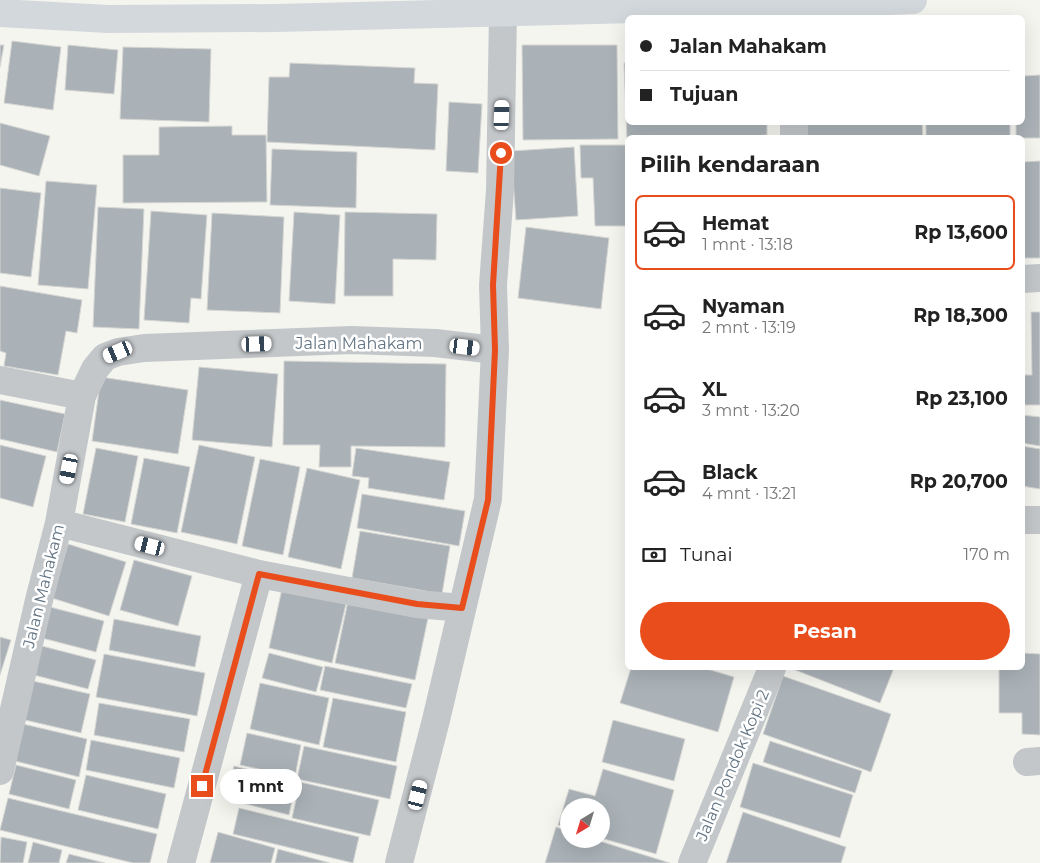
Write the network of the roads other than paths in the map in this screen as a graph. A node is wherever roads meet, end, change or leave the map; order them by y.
1 (913, 0) edge
2 (515, 8) edge
3 (799, 11) edge
4 (0, 13) edge
5 (1040, 278) edge
6 (1025, 279) edge
7 (495, 350) junction
8 (0, 380) edge
9 (82, 396) junction
10 (1025, 520) edge
11 (1040, 520) edge
12 (59, 523) junction
13 (259, 574) junction
14 (462, 608) junction
15 (771, 670) edge
16 (0, 771) edge
17 (181, 863) edge
18 (399, 863) edge
19 (692, 863) edge

1 - 3 main road
2 - 3 main road
2 - 4 main road
2 - 7 street
5 - 6 street
7 - 9 street, Jalan Mahakam
7 - 14 street
8 - 9 street
9 - 12 street, Jalan Mahakam
10 - 11 street
12 - 13 street
12 - 16 street, Jalan Mahakam
13 - 14 street
13 - 17 street
14 - 18 street
15 - 19 street, Jalan Pondok Kopi 2

